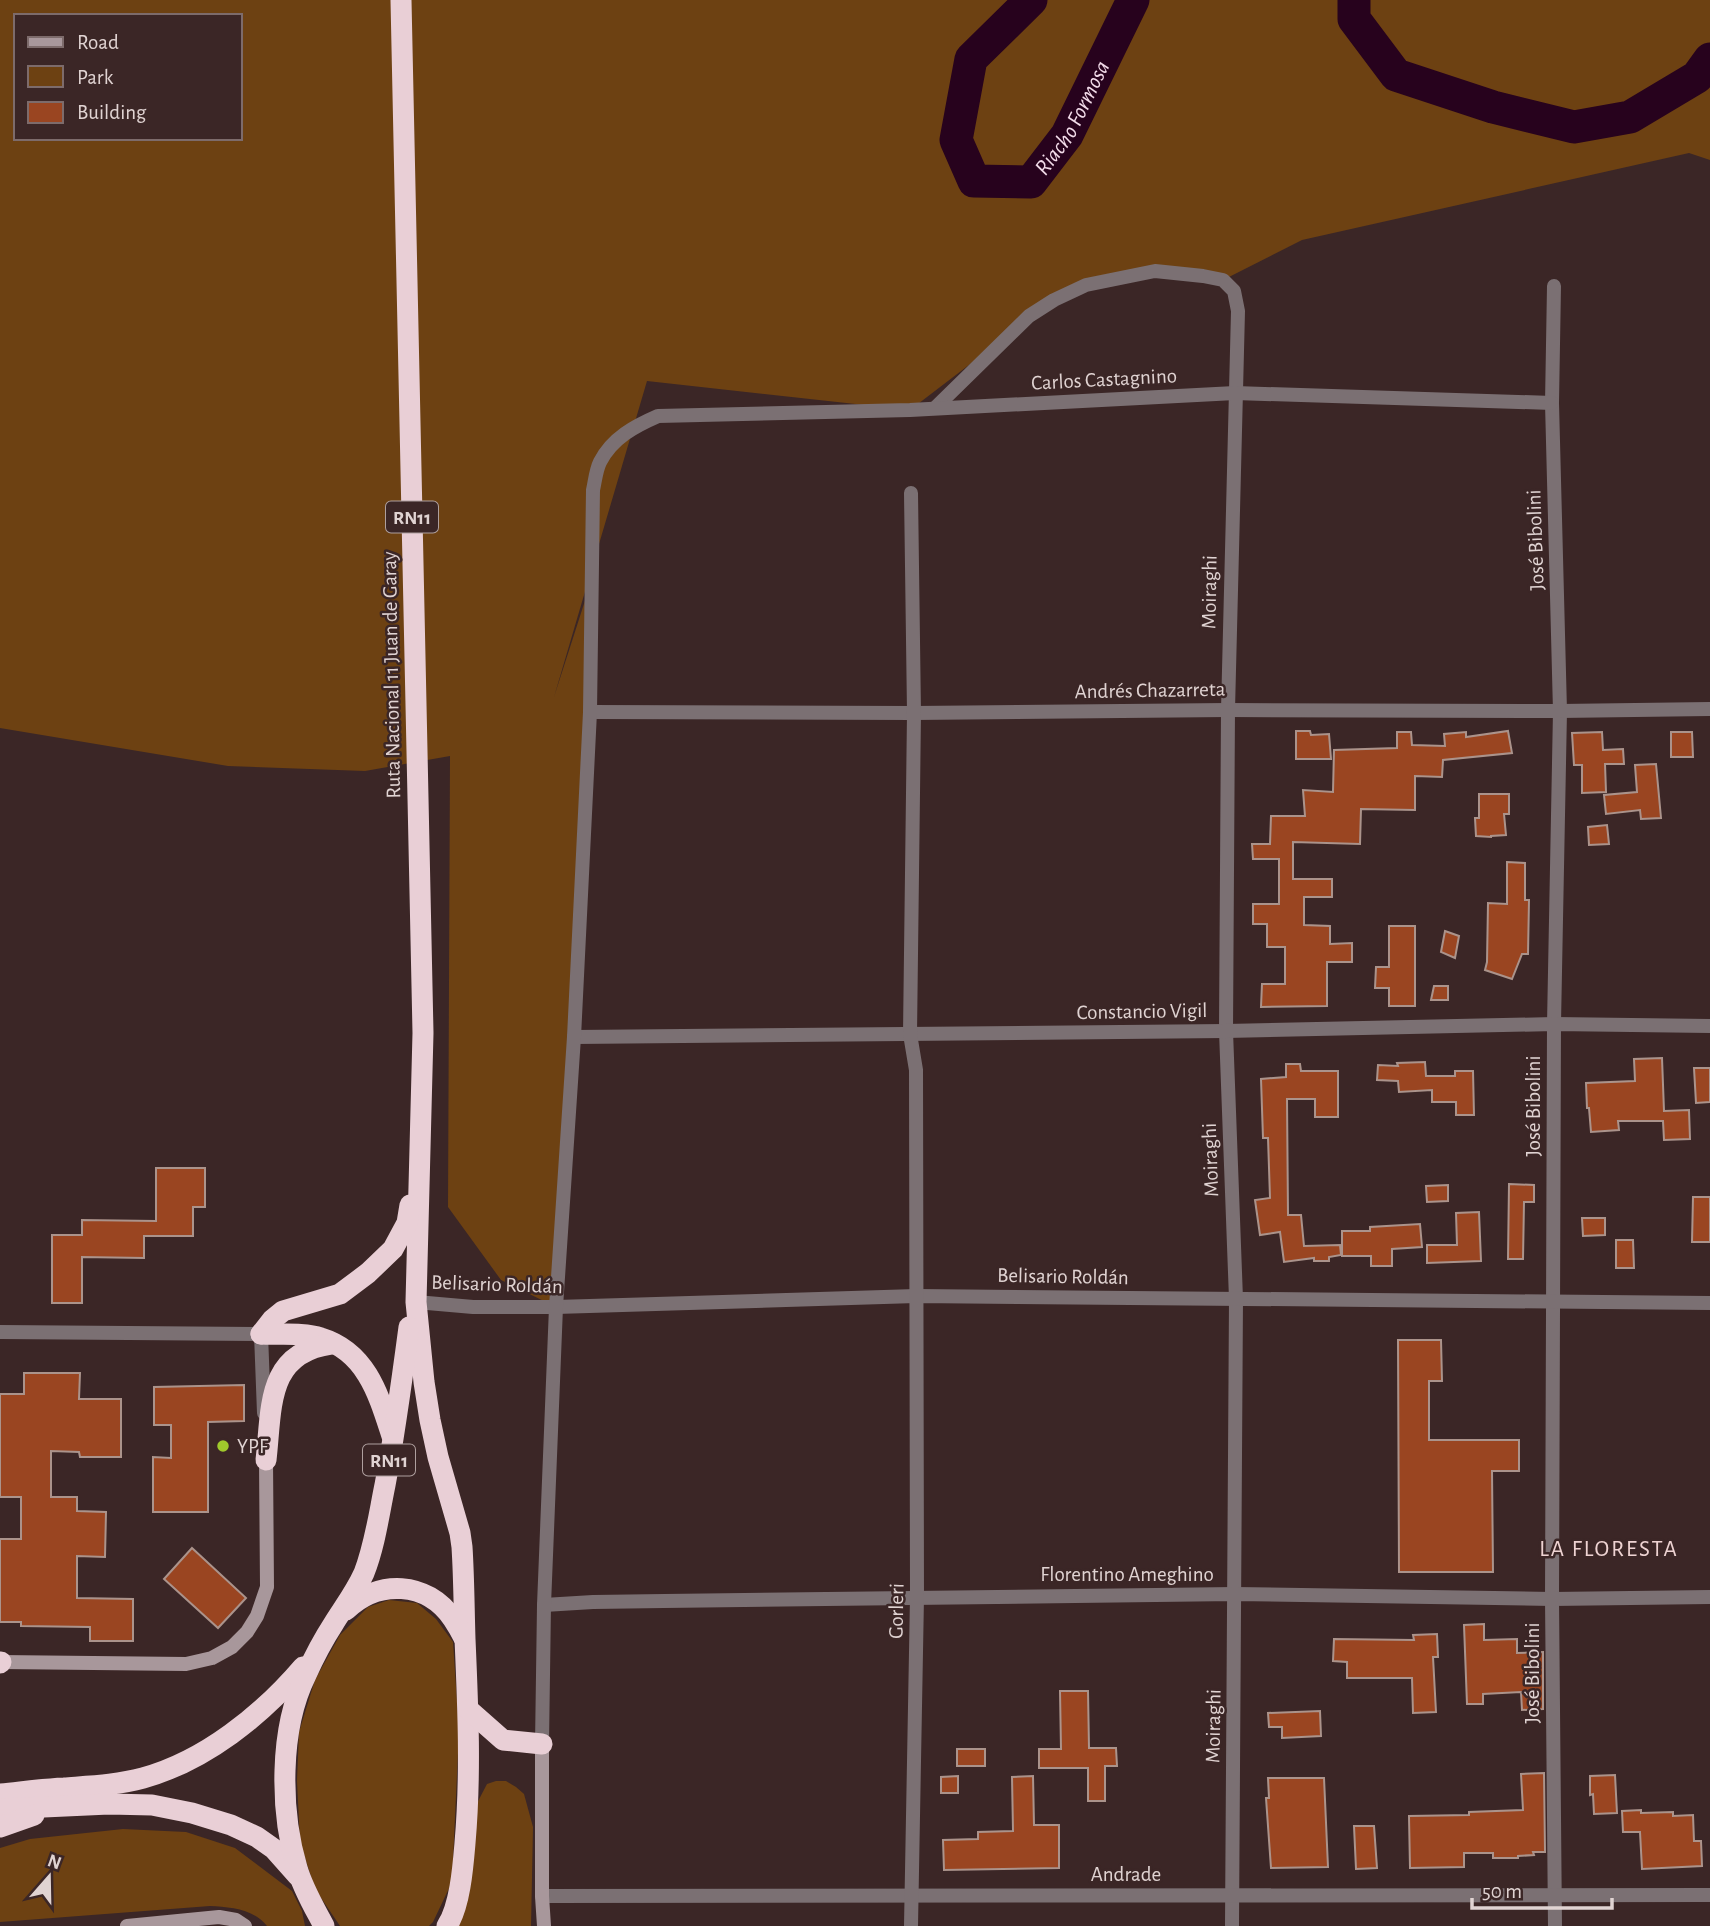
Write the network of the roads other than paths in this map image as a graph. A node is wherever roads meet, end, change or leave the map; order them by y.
1 (401, 0) edge
2 (1554, 286) dead end
3 (1235, 393) junction
4 (1552, 403) junction
5 (935, 408) junction
6 (911, 493) dead end
7 (1710, 709) edge
8 (1228, 710) junction
9 (1560, 711) junction
10 (590, 712) junction
11 (914, 713) junction
12 (1554, 1024) junction
13 (1710, 1026) edge
14 (1226, 1031) junction
15 (911, 1034) junction
16 (574, 1037) junction
17 (419, 1155) junction
18 (416, 1266) junction
19 (916, 1296) junction
20 (1236, 1299) junction
21 (1553, 1301) junction
22 (416, 1302) junction
23 (1710, 1303) edge
24 (556, 1307) junction
25 (0, 1332) edge
26 (261, 1334) junction
27 (334, 1344) junction
28 (393, 1441) junction
29 (266, 1460) junction
30 (1235, 1594) junction
31 (917, 1597) junction
32 (1710, 1597) edge
33 (1552, 1599) junction
34 (544, 1605) junction
35 (335, 1622) junction
36 (465, 1640) junction
37 (320, 1647) junction
38 (0, 1662) edge
39 (469, 1710) junction
40 (503, 1741) junction
41 (542, 1744) junction
42 (468, 1766) junction
43 (0, 1782) edge
44 (0, 1794) edge
45 (68, 1797) junction
46 (0, 1809) edge
47 (0, 1827) edge
48 (305, 1889) junction
49 (1231, 1895) junction
50 (1555, 1895) junction
51 (1710, 1895) edge
52 (542, 1896) junction
53 (910, 1896) junction
54 (127, 1926) edge
55 (245, 1926) edge
56 (312, 1926) edge
57 (324, 1926) edge
58 (447, 1926) edge
59 (544, 1926) edge
60 (911, 1926) edge
61 (1232, 1926) edge
62 (1555, 1926) edge

1 - 17 highway, Ruta Nacional 11 Juan de Garay / RN11
2 - 4 street, José Bibolini
3 - 4 street, Carlos Castagnino
3 - 5 street, Carlos Castagnino
3 - 5 street, Moiraghi
3 - 8 street, Moiraghi
4 - 9 street, José Bibolini
5 - 10 street, Carlos Castagnino
6 - 11 street, Gorleri
7 - 9 street, Andrés Chazarreta
8 - 9 street, Andrés Chazarreta
8 - 11 street, Andrés Chazarreta
8 - 14 street, Moiraghi
9 - 12 street, José Bibolini
10 - 11 street, Andrés Chazarreta
10 - 16 street
11 - 15 street, Gorleri
12 - 13 street, Constancio Vigil
12 - 14 street, Constancio Vigil
12 - 21 street, José Bibolini
14 - 15 street, Constancio Vigil
14 - 20 street, Moiraghi
15 - 16 street, Constancio Vigil
15 - 19 street, Gorleri
16 - 24 street
17 - 18 highway, Ruta Nacional 11 Juan de Garay / RN11
17 - 26 highway
18 - 22 highway, Ruta Nacional 11 Juan de Garay / RN11
18 - 28 highway, Ruta Nacional 11 Juan de Garay / RN11
19 - 20 street, Belisario Roldán
19 - 24 street, Belisario Roldán
19 - 31 street, Gorleri
20 - 21 street, Belisario Roldán
20 - 30 street, Moiraghi
21 - 23 street, Belisario Roldán
21 - 33 street, José Bibolini
22 - 24 street, Belisario Roldán
22 - 36 highway, Ruta Nacional 11 Juan de Garay / RN11
24 - 34 street
25 - 26 street
26 - 27 highway
26 - 29 street
27 - 28 highway
27 - 29 highway
28 - 35 highway, Ruta Nacional 11 Juan de Garay / RN11
29 - 38 main road
30 - 31 street, Florentino Ameghino
30 - 33 street, Florentino Ameghino
30 - 49 street, Moiraghi
31 - 34 street, Florentino Ameghino
31 - 53 street, Gorleri
32 - 33 street, Florentino Ameghino
33 - 50 street, José Bibolini
34 - 41 street
35 - 36 highway, Ruta Nacional 11 Juan de Garay / RN11
35 - 37 highway, Ruta Nacional 11 Juan de Garay / RN11
36 - 39 highway, Ruta Nacional 11 Juan de Garay / RN11
37 - 45 highway, Ruta Nacional 11 Juan de Garay / RN11
37 - 48 highway, Ruta Nacional 11 Juan de Garay / RN11
39 - 40 highway
39 - 42 highway, Ruta Nacional 11 Juan de Garay / RN11
40 - 41 highway
40 - 42 highway
41 - 52 main road
42 - 58 highway, Ruta Nacional 11 Juan de Garay / RN11
43 - 45 highway
44 - 45 highway, Ruta Nacional 11 Juan de Garay / RN11
45 - 46 highway, Ruta Nacional 11 Juan de Garay / RN11
45 - 47 highway
45 - 48 highway, Ruta Nacional 11 Juan de Garay / RN11
48 - 56 main road
48 - 57 highway, Ruta Nacional 11 Juan de Garay / RN11
49 - 50 street, Andrade
49 - 53 street, Andrade
49 - 61 street, Moiraghi
50 - 51 street, Andrade
50 - 62 street, José Bibolini
52 - 53 street, Andrade
52 - 59 main road
53 - 60 street, Gorleri
54 - 55 main road

